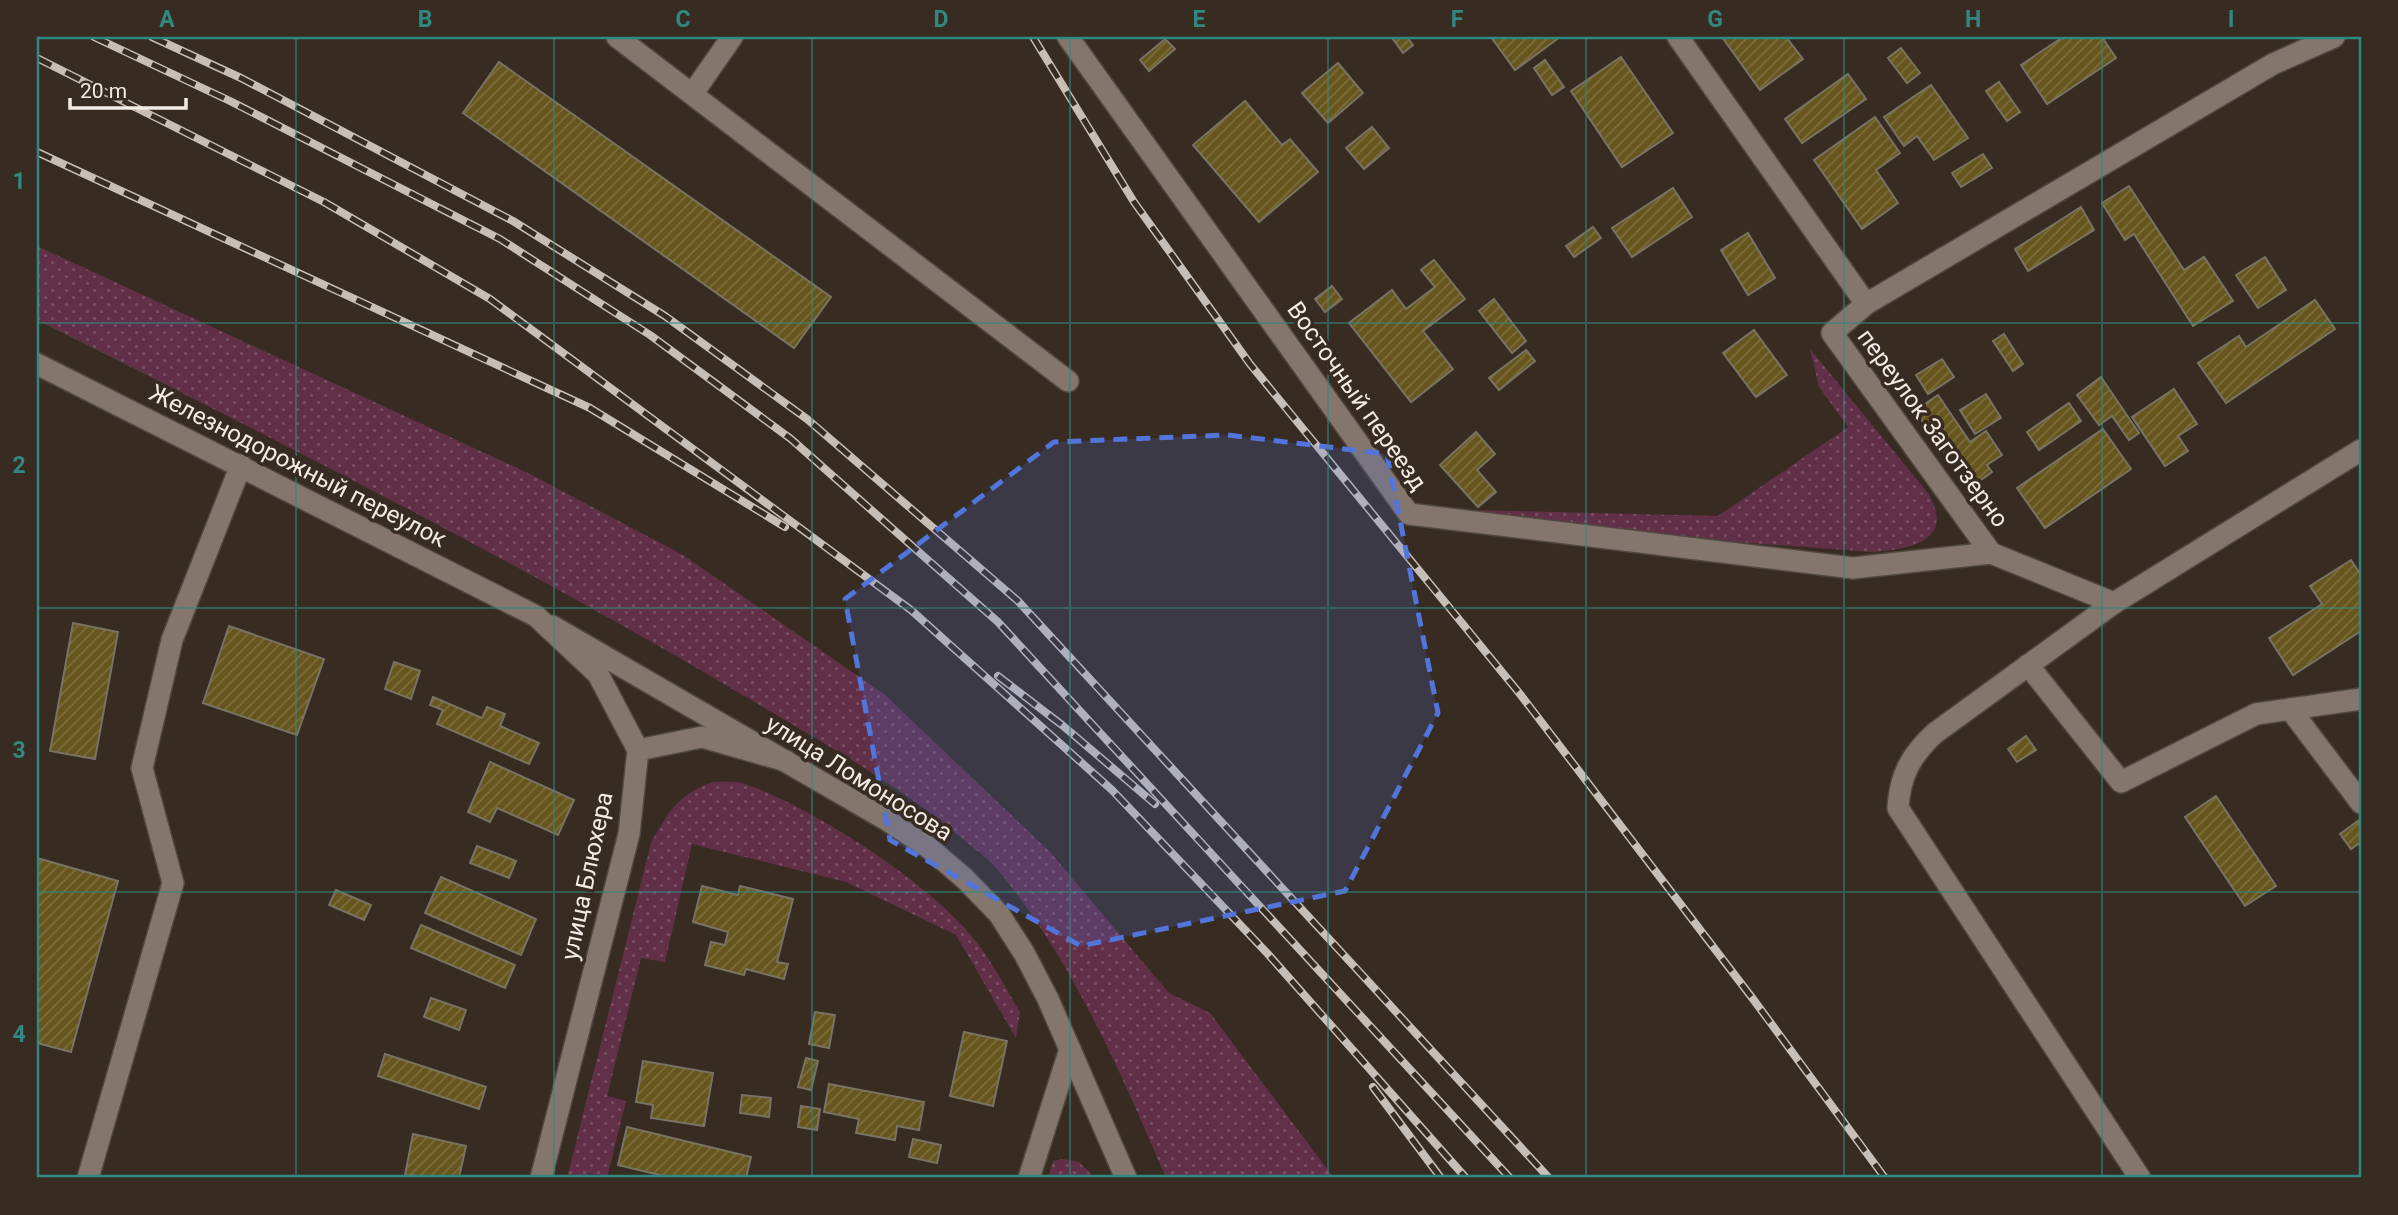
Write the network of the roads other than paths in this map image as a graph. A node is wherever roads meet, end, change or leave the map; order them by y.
1 (617, 37) edge
2 (732, 37) edge
3 (1068, 37) edge
4 (1678, 37) edge
5 (2334, 37) edge
6 (693, 93) junction
7 (1867, 303) junction
8 (37, 364) edge
9 (1068, 381) dead end
10 (2361, 450) edge
11 (241, 465) junction
12 (1990, 553) junction
13 (2114, 603) junction
14 (536, 617) junction
15 (2028, 666) junction
16 (2361, 699) edge
17 (2290, 709) junction
18 (638, 750) junction
19 (786, 761) junction
20 (2361, 803) edge
21 (1070, 1049) junction
22 (88, 1178) edge
23 (541, 1178) edge
24 (1029, 1178) edge
25 (1126, 1178) edge
26 (2140, 1178) edge

1 - 6 street
2 - 6 street
3 - 12 street, Восточный переезд
4 - 7 street, переулок Заготзерно
5 - 7 street, переулок Заготзерно
6 - 9 street
7 - 12 street, переулок Заготзерно
8 - 11 street, Железнодорожный переулок
10 - 13 street
11 - 14 street, Железнодорожный переулок
11 - 22 street
12 - 13 street, переулок Заготзерно
13 - 15 street
14 - 18 street
14 - 19 street, улица Ломоносова
15 - 17 street
15 - 26 street
16 - 17 street
17 - 20 street
18 - 19 street
18 - 23 street, улица Блюхера
19 - 21 street, улица Ломоносова
21 - 24 street
21 - 25 street, улица Ломоносова

